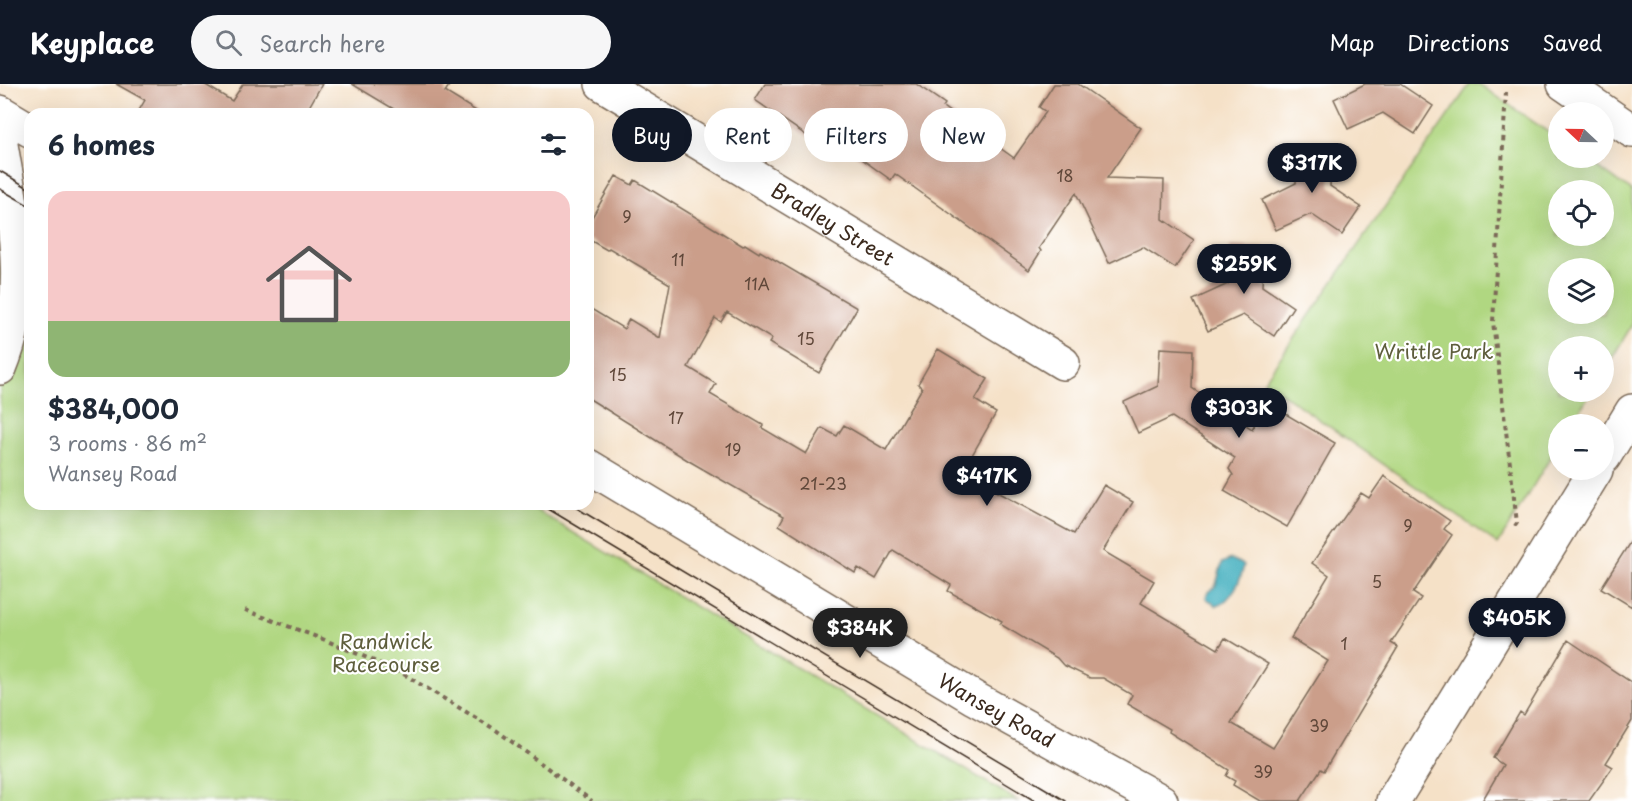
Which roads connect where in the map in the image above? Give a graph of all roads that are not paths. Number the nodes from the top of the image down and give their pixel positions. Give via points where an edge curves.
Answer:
1 (602, 84) edge
2 (1564, 84) edge
3 (0, 112) edge
4 (24, 126) edge
5 (1632, 131) edge
6 (0, 139) edge
7 (1063, 363) dead end
8 (0, 368) edge
9 (1632, 411) edge
10 (1614, 441) edge
11 (594, 470) edge
12 (1590, 480) edge
13 (1161, 801) edge
14 (1394, 801) edge

1 - 7 street, Bradley Street
2 - 5 street
3 - 4 street
6 - 8 street via 14,217 19,285 15,318
9 - 10 street
11 - 13 street, Wansey Road via 974,698
12 - 14 street

